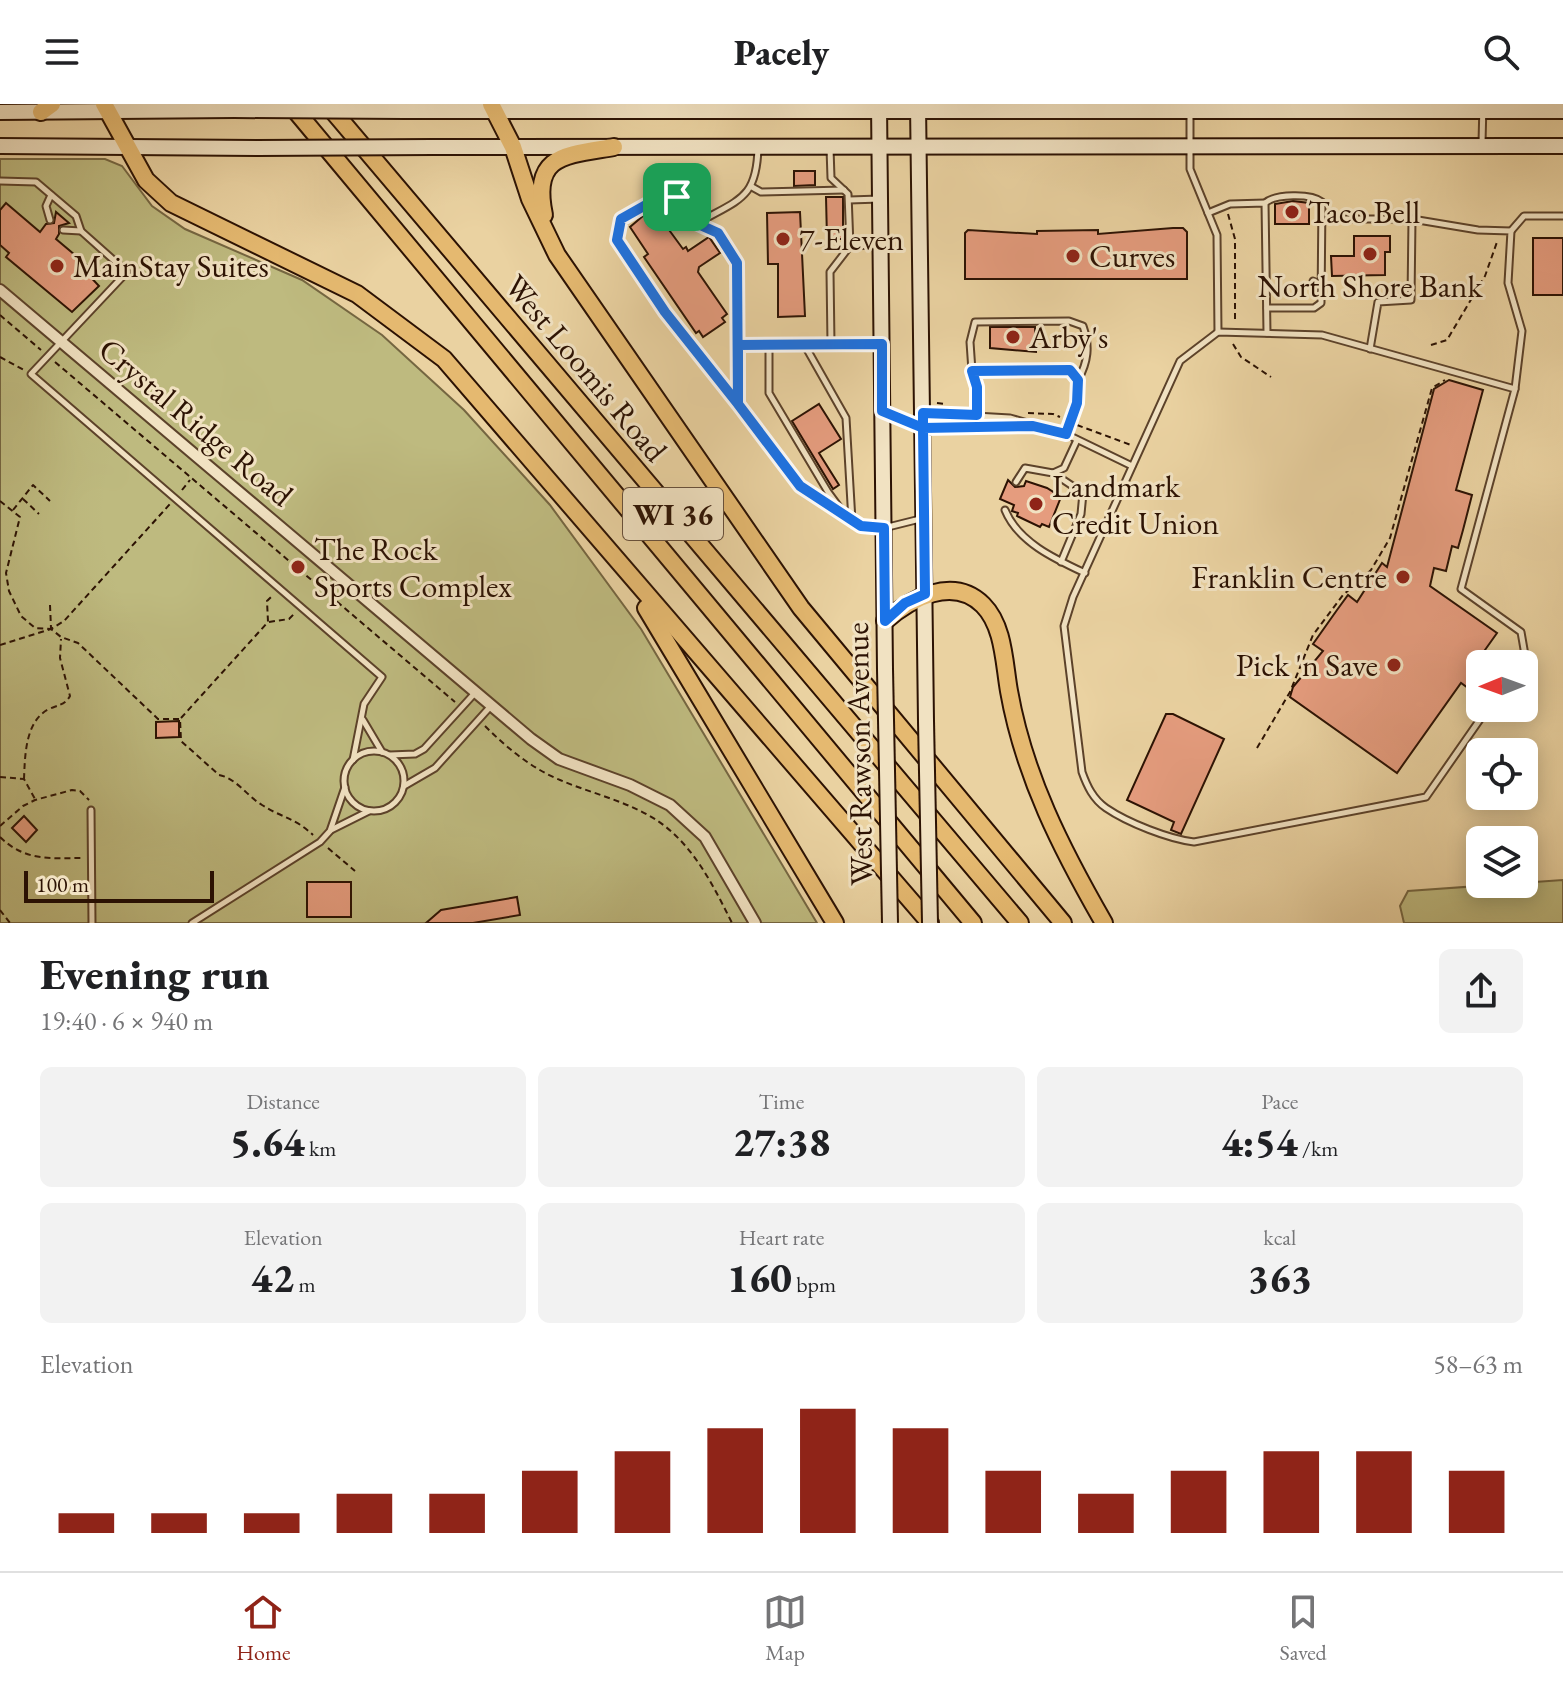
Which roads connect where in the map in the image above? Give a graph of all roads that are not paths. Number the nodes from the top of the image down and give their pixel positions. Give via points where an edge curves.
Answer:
1 (290, 104) edge
2 (327, 104) edge
3 (1483, 107) edge
4 (46, 108) edge
5 (106, 108) edge
6 (494, 108) edge
7 (765, 108) edge
8 (879, 108) edge
9 (918, 108) edge
10 (1190, 111) junction
11 (1563, 111) edge
12 (0, 112) edge
13 (0, 146) edge
14 (127, 146) junction
15 (830, 146) junction
16 (879, 146) junction
17 (1563, 146) edge
18 (513, 147) junction
19 (614, 147) junction
20 (758, 147) junction
21 (920, 147) junction
22 (1190, 147) junction
23 (1481, 147) junction
24 (0, 181) edge
25 (752, 187) junction
26 (844, 190) junction
27 (51, 195) junction
28 (880, 199) junction
29 (849, 200) junction
30 (1265, 203) junction
31 (1208, 213) junction
32 (1563, 216) edge
33 (1344, 219) dead end
34 (1412, 219) junction
35 (50, 220) dead end
36 (698, 224) junction
37 (63, 230) dead end
38 (81, 231) junction
39 (1511, 231) junction
40 (880, 245) junction
41 (850, 246) junction
42 (557, 255) junction
43 (1313, 281) dead end
44 (1322, 285) junction
45 (0, 290) edge
46 (1267, 308) junction
47 (1218, 332) junction
48 (1267, 333) junction
49 (60, 340) junction
50 (804, 344) junction
51 (831, 344) junction
52 (882, 344) junction
53 (738, 345) junction
54 (769, 345) junction
55 (1370, 349) junction
56 (972, 371) junction
57 (1078, 380) junction
58 (1515, 389) junction
59 (738, 404) junction
60 (882, 411) junction
61 (977, 415) junction
62 (923, 421) junction
63 (1033, 426) junction
64 (1066, 434) junction
65 (1077, 440) junction
66 (1132, 466) junction
67 (1053, 473) junction
68 (1016, 482) dead end
69 (1005, 510) dead end
70 (924, 517) junction
71 (850, 520) junction
72 (884, 528) junction
73 (1061, 562) junction
74 (622, 569) junction
75 (1085, 573) junction
76 (925, 594) junction
77 (885, 621) junction
78 (1524, 650) edge
79 (475, 693) junction
80 (491, 706) junction
81 (362, 719) junction
82 (1478, 722) edge
83 (382, 752) junction
84 (389, 755) junction
85 (353, 760) junction
86 (345, 787) junction
87 (404, 787) junction
88 (91, 810) road end
89 (370, 811) junction
90 (330, 831) junction
91 (207, 914) junction
92 (92, 923) edge
93 (192, 923) edge
94 (207, 923) edge
95 (755, 923) edge
96 (835, 923) edge
97 (890, 923) edge
98 (930, 923) edge
99 (973, 923) edge
100 (1020, 923) edge
101 (1063, 923) edge
102 (1104, 923) edge

1 - 99 main road, West Loomis Road / WI 36
2 - 100 main road, West Loomis Road / WI 36
3 - 10 main road
3 - 11 main road
3 - 23 lane
4 - 5 main road
4 - 12 main road
5 - 6 main road, bridge
5 - 14 main road
6 - 7 main road
6 - 18 main road
7 - 8 main road
8 - 9 main road
8 - 16 main road, West Rawson Avenue
9 - 10 main road
9 - 21 main road, West Rawson Avenue
10 - 22 lane
13 - 14 main road
14 - 18 main road, bridge
14 - 74 main road via 146,180 171,203 357,294 444,359
15 - 16 main road
15 - 20 main road
15 - 26 lane via 831,178
16 - 21 main road
16 - 28 main road, West Rawson Avenue
17 - 23 main road
18 - 19 main road
18 - 42 main road
19 - 20 main road
19 - 42 main road via 549,164 540,191
20 - 25 lane
21 - 22 main road
21 - 62 main road, West Rawson Avenue
22 - 23 main road
22 - 31 lane via 1190,169
24 - 27 lane via 36,182
25 - 26 lane via 761,192
25 - 36 lane
26 - 29 lane
27 - 35 lane via 46,206
27 - 38 lane via 76,216
28 - 29 lane
28 - 40 main road, West Rawson Avenue
29 - 41 lane
30 - 31 lane via 1230,204
30 - 44 lane via 1272,198 1314,197 1322,202
30 - 46 lane
31 - 47 lane via 1217,235
32 - 39 lane via 1524,216
33 - 34 lane
34 - 39 lane
34 - 55 lane via 1411,300 1378,302
36 - 53 lane via 718,233 737,263
36 - 59 lane via 677,197 667,193 621,219 617,240 665,312
37 - 38 lane
38 - 49 lane via 127,272
39 - 58 lane via 1508,283 1522,331
40 - 41 lane
40 - 52 main road, West Rawson Avenue
41 - 51 lane via 830,272
42 - 101 main road via 801,608
43 - 44 lane
44 - 46 lane via 1318,306
45 - 49 street, Crystal Ridge Road
46 - 48 lane
47 - 48 lane
47 - 66 lane via 1180,361
48 - 55 lane via 1322,335
49 - 79 street, Crystal Ridge Road
49 - 81 lane via 31,374 382,677 368,695
50 - 51 lane
50 - 54 lane
50 - 71 lane via 846,418
51 - 52 lane
52 - 60 main road, West Rawson Avenue
53 - 54 lane
53 - 59 lane
54 - 71 lane via 769,393
55 - 58 lane
56 - 57 lane via 1070,370
56 - 57 lane via 975,322 1069,321 1083,326 1086,337 1087,364
56 - 61 lane
57 - 64 lane via 1077,403
58 - 78 lane via 1461,589 1521,632
59 - 71 lane via 800,486
60 - 62 lane
60 - 72 main road, West Rawson Avenue
61 - 62 lane
61 - 63 lane
62 - 63 lane
62 - 70 main road, West Rawson Avenue
63 - 64 lane
64 - 65 lane
65 - 66 lane
65 - 67 lane via 1064,468
66 - 75 lane
67 - 68 lane via 1025,468
67 - 73 lane via 1083,493 1081,514
69 - 73 lane via 1011,526
70 - 72 lane
70 - 76 main road, West Rawson Avenue
71 - 72 lane
72 - 77 main road, West Rawson Avenue
73 - 75 lane
74 - 96 main road
74 - 98 main road
75 - 82 lane via 1064,626 1082,772 1089,791 1106,808 1174,840 1194,842 1426,797
76 - 77 main road
76 - 98 main road, West Rawson Avenue, bridge
76 - 102 main road via 971,597 993,617 1012,707 1044,809
77 - 97 main road, West Rawson Avenue, bridge
79 - 80 street, Crystal Ridge Road
79 - 84 lane via 424,749
80 - 87 lane via 435,768
80 - 95 street, Crystal Ridge Road via 559,759 670,805 705,837
81 - 83 lane
81 - 85 lane
83 - 84 lane
83 - 85 lane
84 - 87 lane via 401,769
85 - 86 lane
86 - 89 lane via 354,803
86 - 90 lane
87 - 89 lane via 388,808
88 - 92 lane
89 - 90 lane
90 - 91 lane via 308,852
91 - 93 lane
91 - 94 lane

